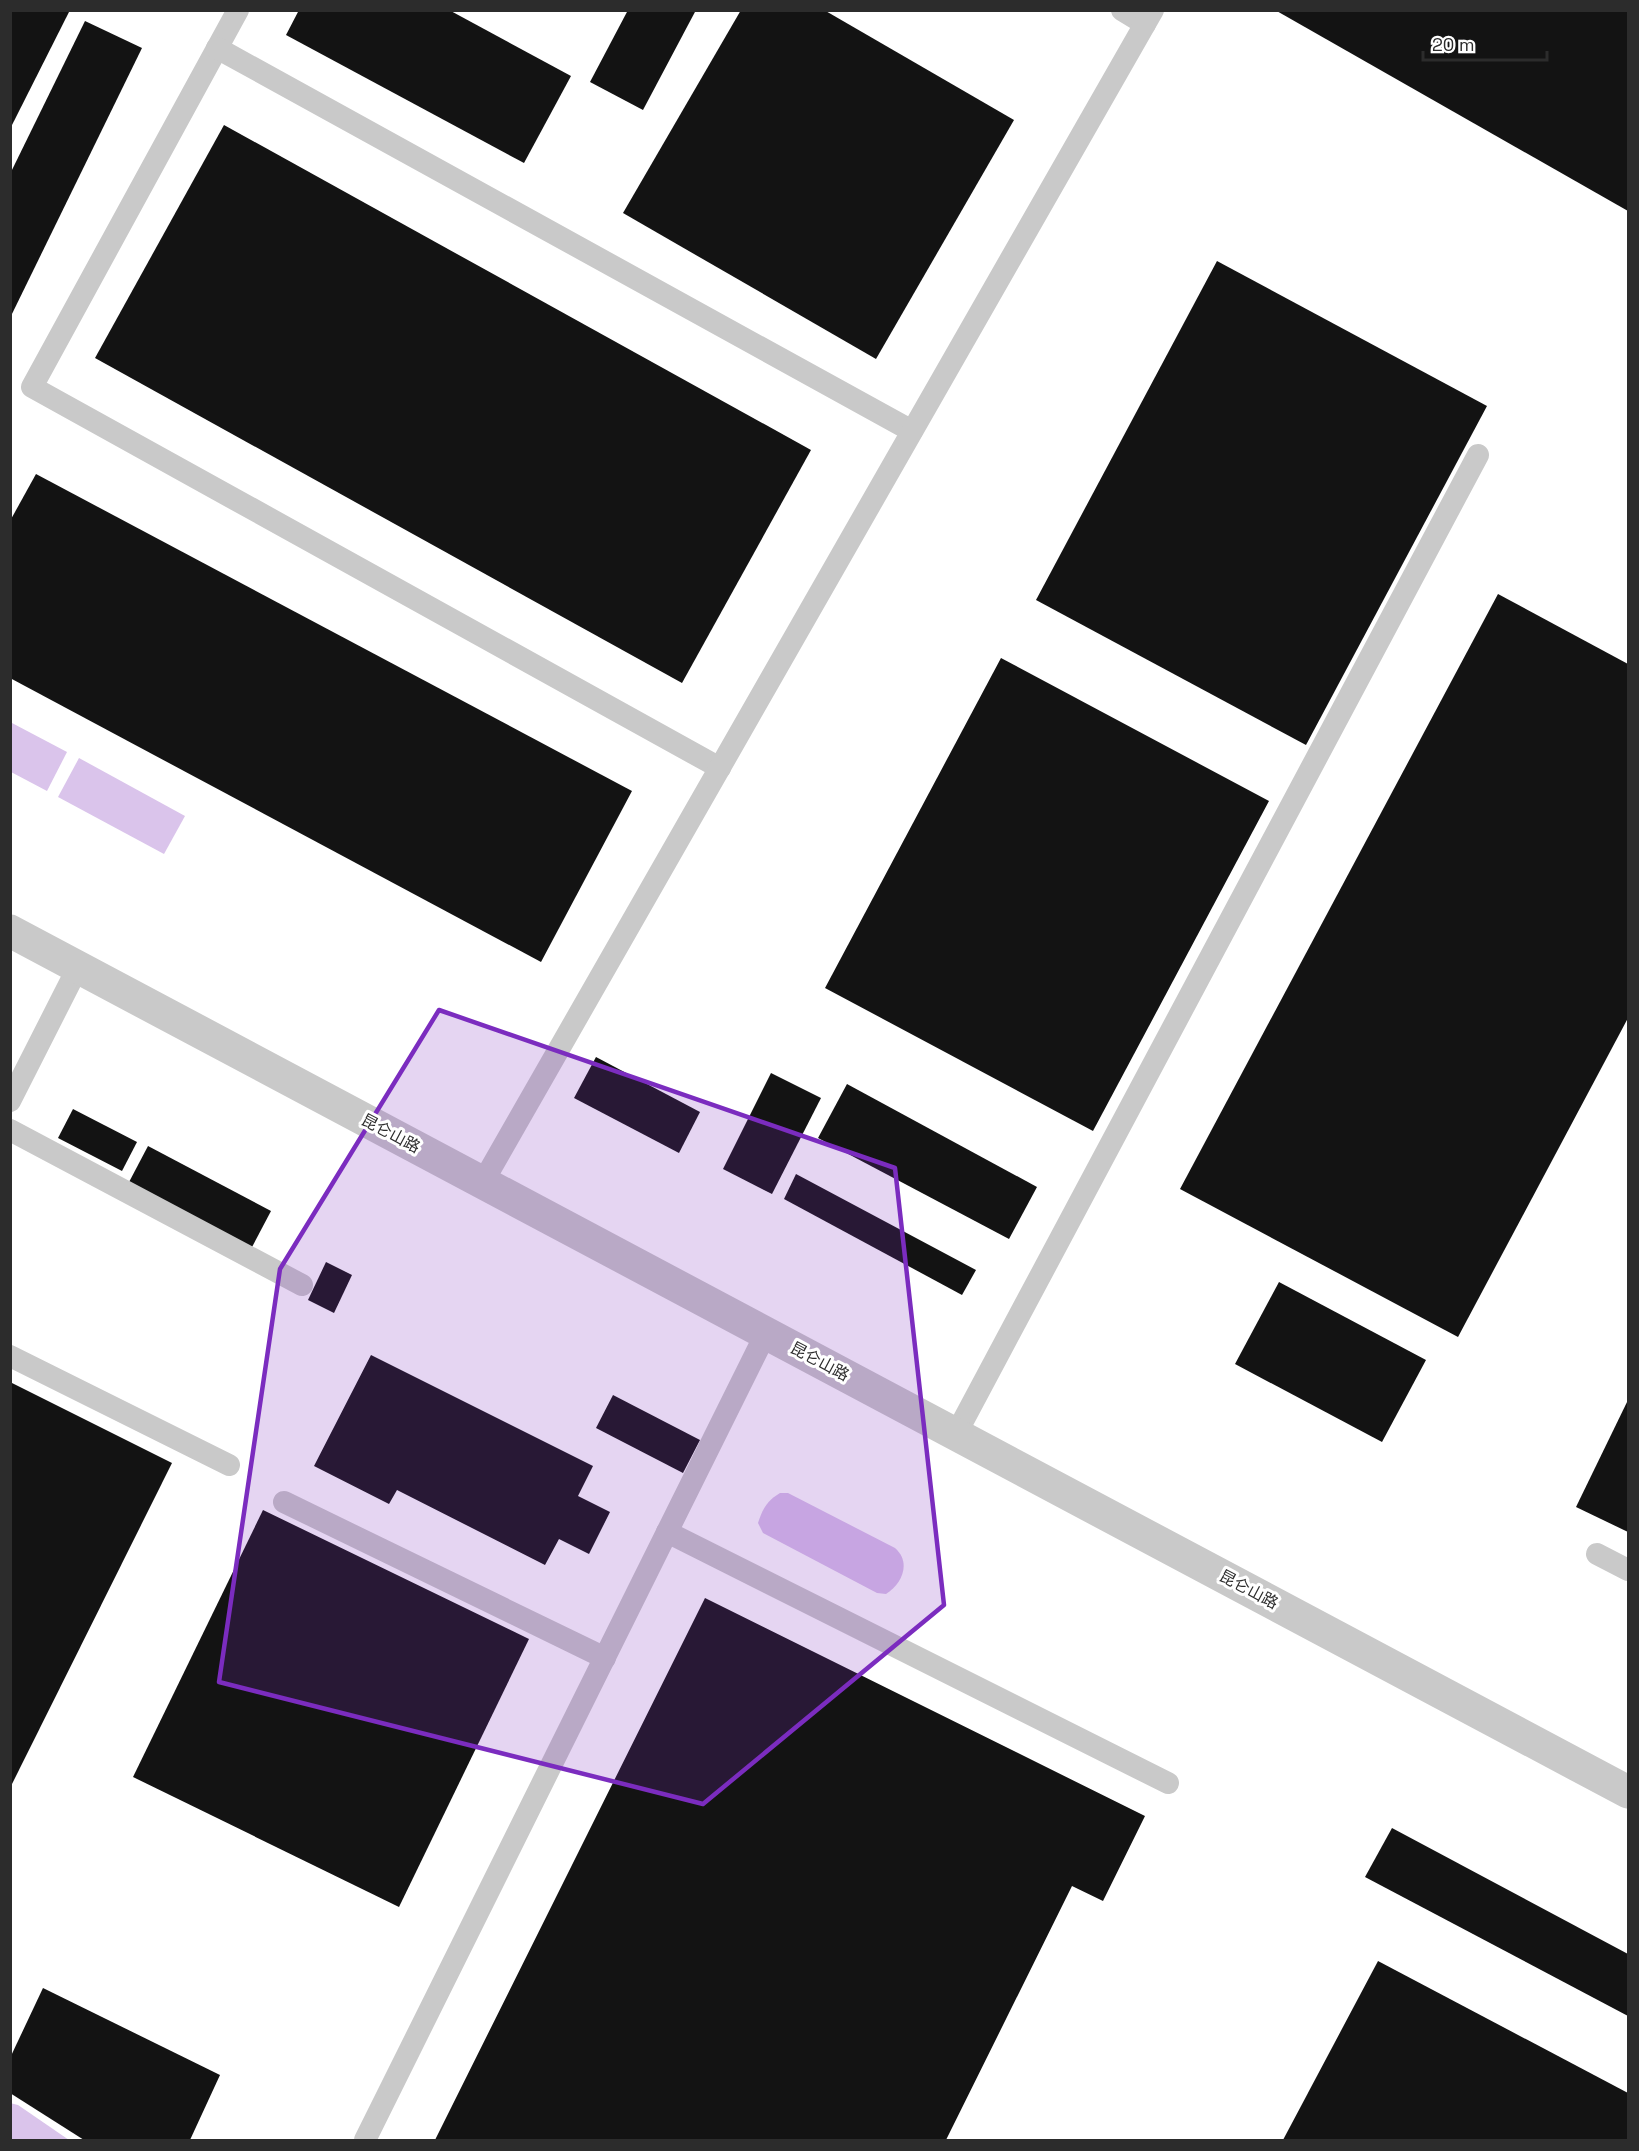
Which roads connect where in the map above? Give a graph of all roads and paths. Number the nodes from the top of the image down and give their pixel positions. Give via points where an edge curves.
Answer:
1 (238, 10) edge
2 (1122, 10) edge
3 (1149, 17) edge
4 (217, 48) junction
5 (912, 431) junction
6 (1478, 456) dead end
7 (720, 768) junction
8 (10, 931) edge
9 (78, 967) junction
10 (10, 1101) edge
11 (10, 1130) edge
12 (483, 1182) junction
13 (302, 1285) dead end
14 (766, 1332) junction
15 (10, 1356) edge
16 (956, 1434) junction
17 (229, 1464) dead end
18 (284, 1502) dead end
19 (667, 1532) junction
20 (1597, 1554) dead end
21 (1629, 1570) edge
22 (605, 1658) junction
23 (1168, 1783) dead end
24 (1629, 1792) edge
25 (365, 2140) edge

1 - 4 lane
2 - 3 lane
3 - 5 lane
4 - 5 lane
4 - 7 lane via 32,387
5 - 7 lane
6 - 16 lane
7 - 12 lane
8 - 9 street, 昆仑山路
9 - 10 lane
9 - 12 street, 昆仑山路
11 - 13 lane
12 - 14 street, 昆仑山路
14 - 16 street, 昆仑山路
14 - 19 lane
15 - 17 lane
16 - 24 street, 昆仑山路
18 - 22 lane
19 - 22 lane
19 - 23 lane
20 - 21 lane
22 - 25 lane

